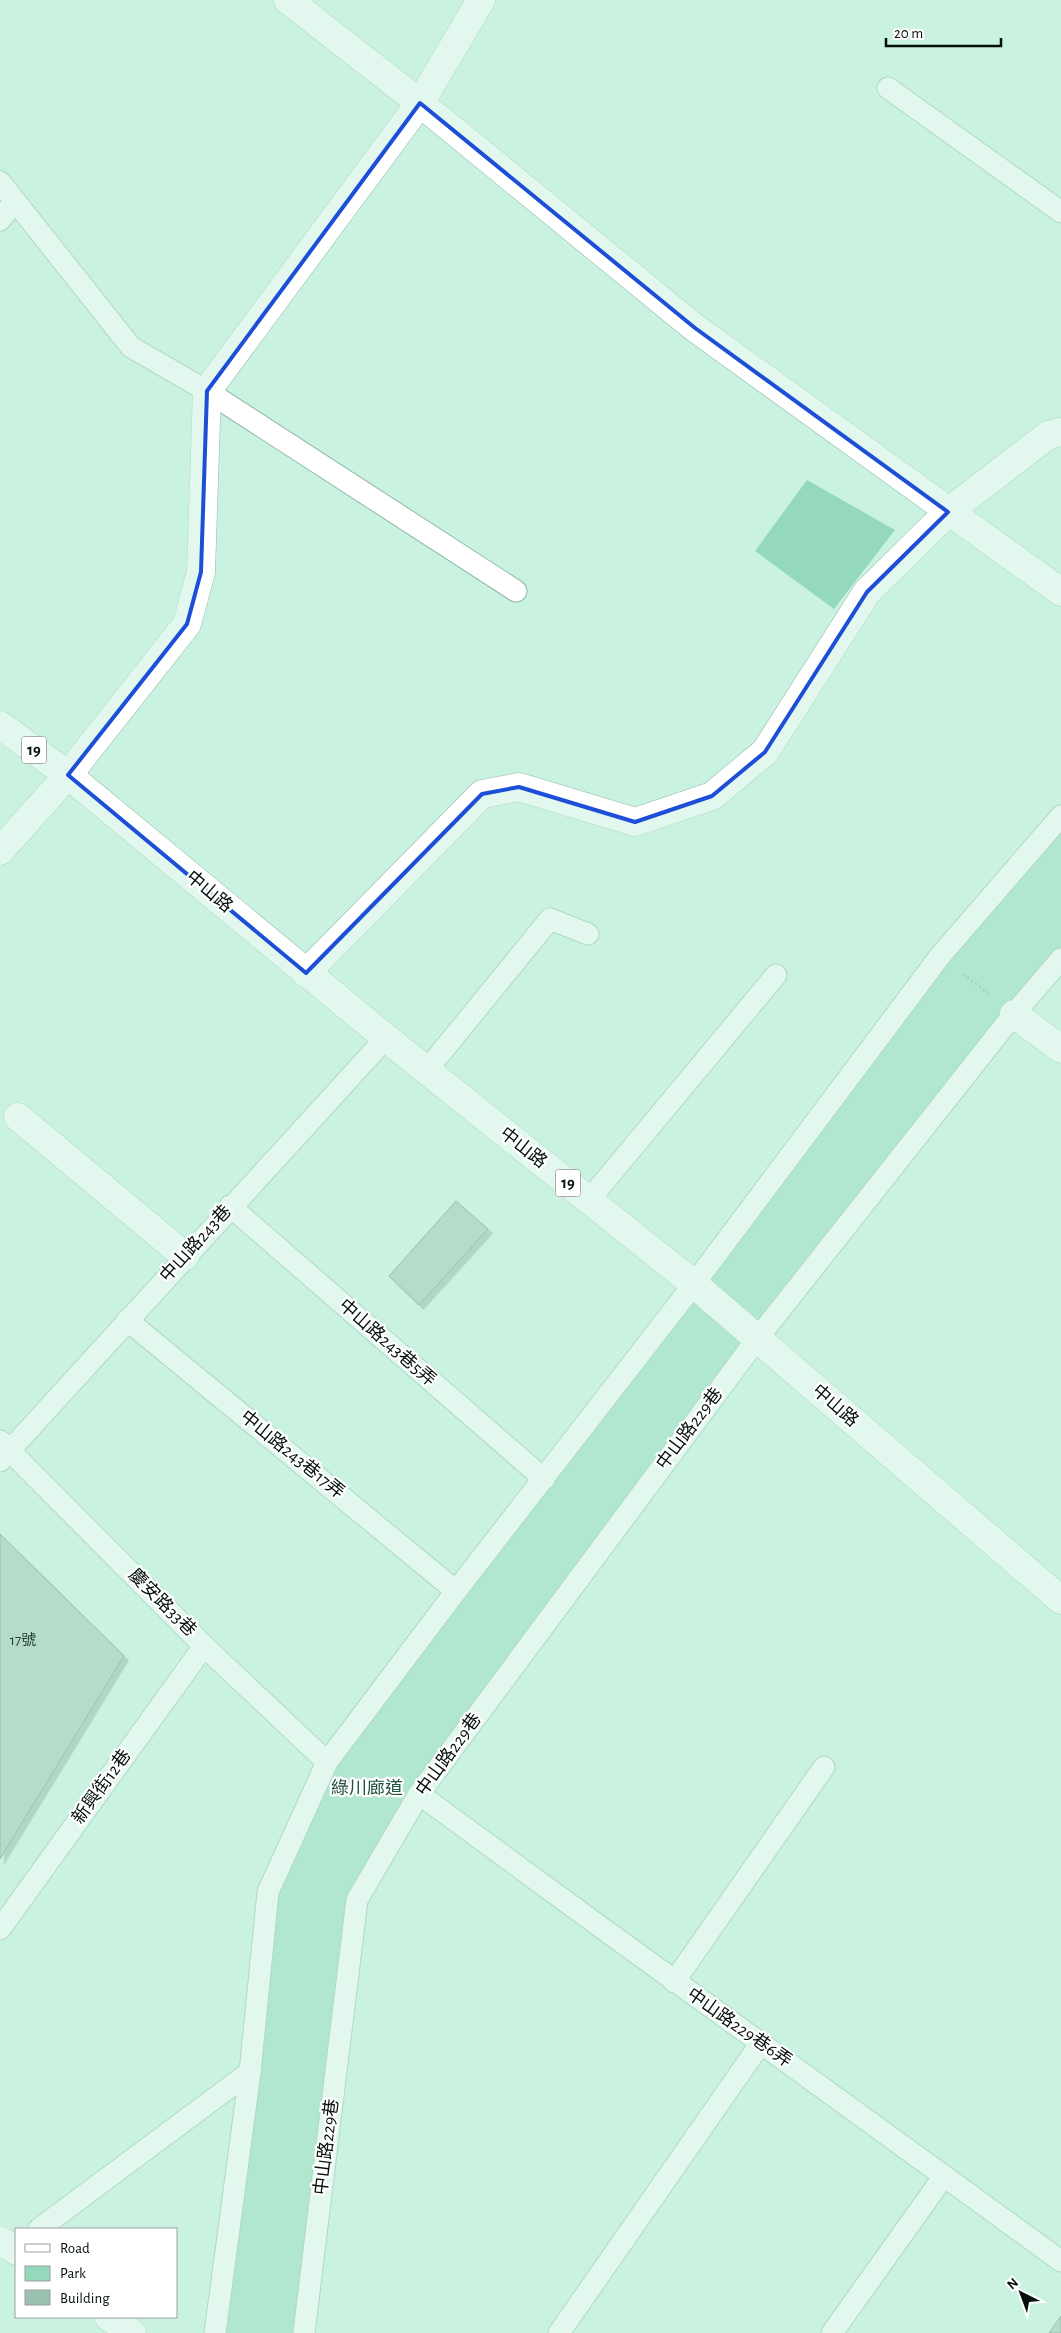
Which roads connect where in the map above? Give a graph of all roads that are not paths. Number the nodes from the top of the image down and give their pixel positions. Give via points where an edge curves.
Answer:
1 (288, 0) edge
2 (481, 0) edge
3 (888, 88) dead end
4 (420, 103) junction
5 (0, 182) edge
6 (15, 201) junction
7 (1061, 212) edge
8 (0, 220) edge
9 (207, 392) junction
10 (1061, 432) edge
11 (948, 512) junction
12 (516, 591) dead end
13 (1061, 592) edge
14 (0, 725) edge
15 (68, 775) junction
16 (1061, 816) edge
17 (0, 851) edge
18 (588, 934) dead end
19 (1061, 959) edge
20 (306, 973) junction
21 (776, 975) dead end
22 (1014, 1014) junction
23 (386, 1038) junction
24 (1061, 1049) edge
25 (426, 1071) junction
26 (18, 1117) dead end
27 (589, 1200) junction
28 (230, 1206) junction
29 (185, 1256) junction
30 (694, 1284) junction
31 (127, 1320) junction
32 (757, 1339) junction
33 (3, 1451) edge
34 (544, 1480) junction
35 (456, 1591) junction
36 (1061, 1600) edge
37 (204, 1646) junction
38 (327, 1762) junction
39 (824, 1767) dead end
40 (419, 1794) junction
41 (0, 1928) edge
42 (674, 1982) junction
43 (761, 2042) junction
44 (250, 2072) junction
45 (944, 2176) junction
46 (41, 2228) edge
47 (1061, 2261) edge
48 (110, 2318) edge
49 (132, 2333) edge
50 (215, 2333) edge
51 (304, 2333) edge
52 (559, 2333) edge
53 (832, 2333) edge

1 - 4 street
2 - 4 street
3 - 7 lane
4 - 9 street
4 - 11 street via 695,328
5 - 6 lane
6 - 8 lane
6 - 9 lane via 131,347
9 - 12 lane
9 - 15 street via 201,572 187,624
10 - 11 street via 1048,436
11 - 13 street
11 - 20 street via 867,592 765,752 712,796 635,822 519,787 482,794
14 - 15 street, 中山路 / 19
15 - 17 street
15 - 20 street, 中山路 / 19
16 - 30 lane via 940,956
18 - 25 lane via 550,919
19 - 22 lane, 中山路229巷
20 - 23 street, 中山路 / 19
21 - 27 lane
22 - 24 street
22 - 32 lane, 中山路229巷
23 - 25 street, 中山路 / 19
23 - 28 lane, 中山路243巷
25 - 27 street, 中山路 / 19
26 - 29 street
27 - 30 street, 中山路 / 19
28 - 29 lane, 中山路243巷
28 - 34 lane, 中山路243巷5弄
29 - 31 lane, 中山路243巷
30 - 32 street, 中山路 / 19
30 - 34 lane
31 - 33 lane, 中山路243巷
31 - 35 lane, 中山路243巷17弄
32 - 36 street, 中山路 / 19
32 - 40 lane, 中山路229巷
33 - 37 lane, 慶安路33巷
34 - 35 lane
35 - 38 lane
37 - 38 lane, 慶安路33巷
37 - 41 lane, 新興街12巷
38 - 44 lane via 268,1892
39 - 42 lane
40 - 42 lane, 中山路229巷6弄
40 - 51 lane, 中山路229巷 via 357,1900
42 - 43 lane, 中山路229巷6弄
43 - 45 lane, 中山路229巷6弄
43 - 52 lane
44 - 46 lane
44 - 50 lane
45 - 47 lane, 中山路229巷6弄
45 - 53 lane
48 - 49 street

